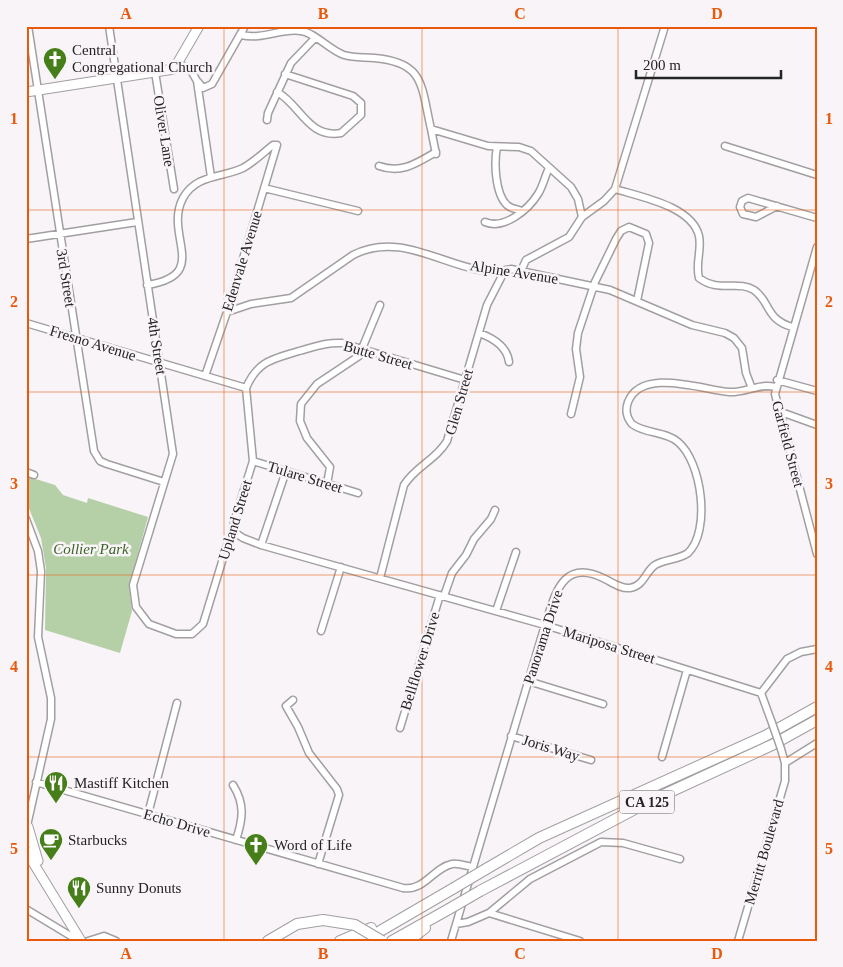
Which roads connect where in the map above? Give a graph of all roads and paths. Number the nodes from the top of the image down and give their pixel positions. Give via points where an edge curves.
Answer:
1 (28, 26) edge
2 (109, 26) edge
3 (200, 26) edge
4 (245, 26) edge
5 (665, 26) edge
6 (241, 35) junction
7 (315, 38) junction
8 (177, 63) junction
9 (155, 72) junction
10 (285, 74) junction
11 (115, 78) junction
12 (197, 81) junction
13 (37, 90) junction
14 (26, 92) edge
15 (277, 92) junction
16 (266, 120) dead end
17 (431, 129) junction
18 (725, 146) dead end
19 (497, 147) junction
20 (379, 166) dead end
21 (549, 168) junction
22 (817, 175) edge
23 (211, 177) junction
24 (264, 188) junction
25 (174, 189) dead end
26 (615, 189) junction
27 (777, 206) junction
28 (358, 211) dead end
29 (522, 211) junction
30 (582, 217) junction
31 (817, 218) edge
32 (137, 222) junction
33 (485, 222) dead end
34 (60, 234) junction
35 (26, 239) edge
36 (817, 247) edge
37 (505, 270) junction
38 (521, 271) junction
39 (147, 285) junction
40 (593, 286) junction
41 (636, 301) junction
42 (380, 305) dead end
43 (227, 312) junction
44 (26, 323) edge
45 (792, 326) junction
46 (479, 332) junction
47 (76, 338) junction
48 (362, 350) junction
49 (509, 362) dead end
50 (160, 363) junction
51 (205, 376) junction
52 (465, 380) junction
53 (776, 383) junction
54 (752, 386) junction
55 (246, 388) junction
56 (817, 392) edge
57 (780, 412) junction
58 (570, 414) dead end
59 (817, 425) edge
60 (253, 461) junction
61 (286, 471) junction
62 (26, 472) edge
63 (34, 475) dead end
64 (164, 482) junction
65 (327, 484) junction
66 (358, 493) dead end
67 (494, 510) dead end
68 (26, 519) edge
69 (234, 532) junction
70 (262, 545) junction
71 (516, 552) dead end
72 (817, 554) edge
73 (341, 567) junction
74 (380, 578) junction
75 (442, 596) junction
76 (496, 611) junction
77 (545, 625) junction
78 (322, 632) dead end
79 (180, 635) joint
80 (817, 649) edge
81 (687, 670) junction
82 (528, 681) junction
83 (762, 693) junction
84 (292, 700) dead end
85 (178, 704) dead end
86 (603, 704) dead end
87 (817, 706) edge
88 (817, 720) edge
89 (400, 728) dead end
90 (511, 736) junction
91 (817, 743) edge
92 (662, 757) dead end
93 (591, 760) dead end
94 (785, 763) junction
95 (36, 782) junction
96 (233, 785) dead end
97 (28, 810) edge
98 (148, 814) junction
99 (27, 829) edge
100 (236, 840) junction
101 (26, 851) edge
102 (680, 859) dead end
103 (318, 864) junction
104 (472, 867) junction
105 (38, 868) junction
106 (420, 908) junction
107 (26, 909) edge
108 (449, 909) junction
109 (489, 913) junction
110 (456, 924) junction
111 (80, 941) edge
112 (88, 941) edge
113 (116, 941) edge
114 (268, 941) edge
115 (340, 941) edge
116 (363, 941) edge
117 (382, 941) edge
118 (392, 941) edge
119 (402, 941) edge
120 (408, 941) edge
121 (451, 941) edge
122 (580, 941) edge
123 (738, 941) edge

1 - 13 street, 3rd Street
2 - 11 street, 4th Street
3 - 8 main road
4 - 6 street
5 - 26 street
6 - 7 street via 254,38 298,31
6 - 12 street via 212,84 203,88
7 - 10 street
7 - 17 street via 346,56 388,60 408,66 415,72 422,90
8 - 9 main road via 174,69
8 - 12 street via 194,72
9 - 11 main road
9 - 25 street, Oliver Lane
10 - 15 street
10 - 15 street via 356,97 362,106 361,115 341,133 325,133 302,118 289,98
11 - 13 main road
11 - 32 street, 4th Street
12 - 23 street
13 - 14 main road
13 - 34 street, 3rd Street
15 - 16 street
17 - 19 street
17 - 20 street via 436,154 405,168
18 - 22 street
19 - 21 street via 525,148 534,152
19 - 29 street via 495,171 504,200 508,206
21 - 29 street via 538,195
21 - 30 street via 574,190
23 - 24 street, Edenvale Avenue via 242,168 273,144 277,145
23 - 39 street via 196,184 180,205 177,218 183,258 180,269 167,281
24 - 28 street
24 - 43 street, Edenvale Avenue
26 - 30 street
26 - 45 street via 684,213 699,236 696,268 699,278 714,286 754,290 774,318
27 - 27 street via 748,198 742,201 740,208 743,214 756,217
27 - 31 street
29 - 33 street via 505,223
30 - 38 street via 570,237 526,260
32 - 34 street
32 - 39 street, 4th Street
34 - 35 street
34 - 47 street, 3rd Street
36 - 45 street, Garfield Street
37 - 38 street, Alpine Avenue
37 - 43 street, Alpine Avenue via 486,271 406,248 364,251 353,255 291,298 251,304
37 - 46 street, Glen Street via 489,300
38 - 40 street, Alpine Avenue
39 - 50 street, 4th Street
40 - 41 street, Alpine Avenue
40 - 41 street via 619,233 626,228 635,228 646,234 649,243
40 - 58 street via 577,338 580,376
41 - 54 street, Alpine Avenue via 692,325 734,338 742,348
42 - 48 street
43 - 51 street, Edenvale Avenue
44 - 47 street, Fresno Avenue
45 - 53 street, Garfield Street
46 - 49 street via 498,342
46 - 52 street, Glen Street
47 - 50 street, Fresno Avenue
47 - 64 street, 3rd Street via 94,451 100,461
48 - 52 street, Butte Street
48 - 55 street, Butte Street via 332,342 278,356 259,368
48 - 65 street via 359,356 316,384 301,404 300,421 307,438 330,467
50 - 51 street, Fresno Avenue
50 - 64 street, 4th Street via 173,454
51 - 55 street, Fresno Avenue
52 - 74 street, Glen Street via 448,441 434,458 412,472 404,485
53 - 54 street
53 - 56 street
53 - 57 street, Garfield Street
54 - 77 street, Panorama Drive via 730,392 661,382 638,390 631,397 626,412 632,424 673,439 683,448 692,464 701,501 695,540 688,553 656,565 634,587 622,587 591,574 568,577 558,588
55 - 60 street, Upland Street
57 - 59 street
57 - 72 street, Garfield Street
60 - 61 street, Tulare Street
60 - 69 street, Upland Street via 234,522
61 - 65 street, Tulare Street
61 - 70 street
62 - 63 street
64 - 79 street, 4th Street via 133,584 133,597 136,607 149,624
65 - 66 street, Tulare Street
67 - 75 street, Bellflower Drive via 452,573
68 - 95 street via 38,551 41,571 39,638 51,698 51,719
69 - 70 street, Mariposa Street
69 - 79 street, Upland Street via 203,624 192,634
70 - 73 street, Mariposa Street
71 - 76 street
73 - 74 street, Mariposa Street
73 - 78 street
74 - 75 street, Mariposa Street
75 - 76 street, Mariposa Street
75 - 89 street, Bellflower Drive
76 - 77 street, Mariposa Street
77 - 81 street, Mariposa Street
77 - 82 street, Panorama Drive
80 - 83 street via 793,655
81 - 83 street, Mariposa Street
81 - 92 street
82 - 86 street
82 - 90 street, Panorama Drive
83 - 94 street, bridge
84 - 103 street via 286,706 309,753 339,795
85 - 98 street
87 - 106 highway, CA 125, bridge via 765,736 539,838
88 - 108 highway, CA 125, bridge via 772,745 640,806
90 - 93 street, Joris Way
90 - 104 street, Panorama Drive
91 - 94 street
94 - 123 street, Merritt Boulevard via 785,781
95 - 97 street
95 - 98 street, Echo Drive
96 - 100 street via 242,808
97 - 99 street
98 - 100 street, Echo Drive
99 - 105 main road
100 - 103 street, Echo Drive
101 - 105 main road
102 - 109 street via 623,844 601,842 530,879
103 - 104 street, Echo Drive via 409,889 421,886 449,865
104 - 110 street, Panorama Drive
105 - 111 main road
106 - 115 highway
106 - 116 highway, CA 125
107 - 111 street
108 - 118 highway, CA 125
108 - 119 highway
108 - 120 highway
109 - 110 street
109 - 122 street
110 - 121 street, Panorama Drive
112 - 113 street via 104,936
114 - 117 highway, bridge via 297,924 323,920 355,925

